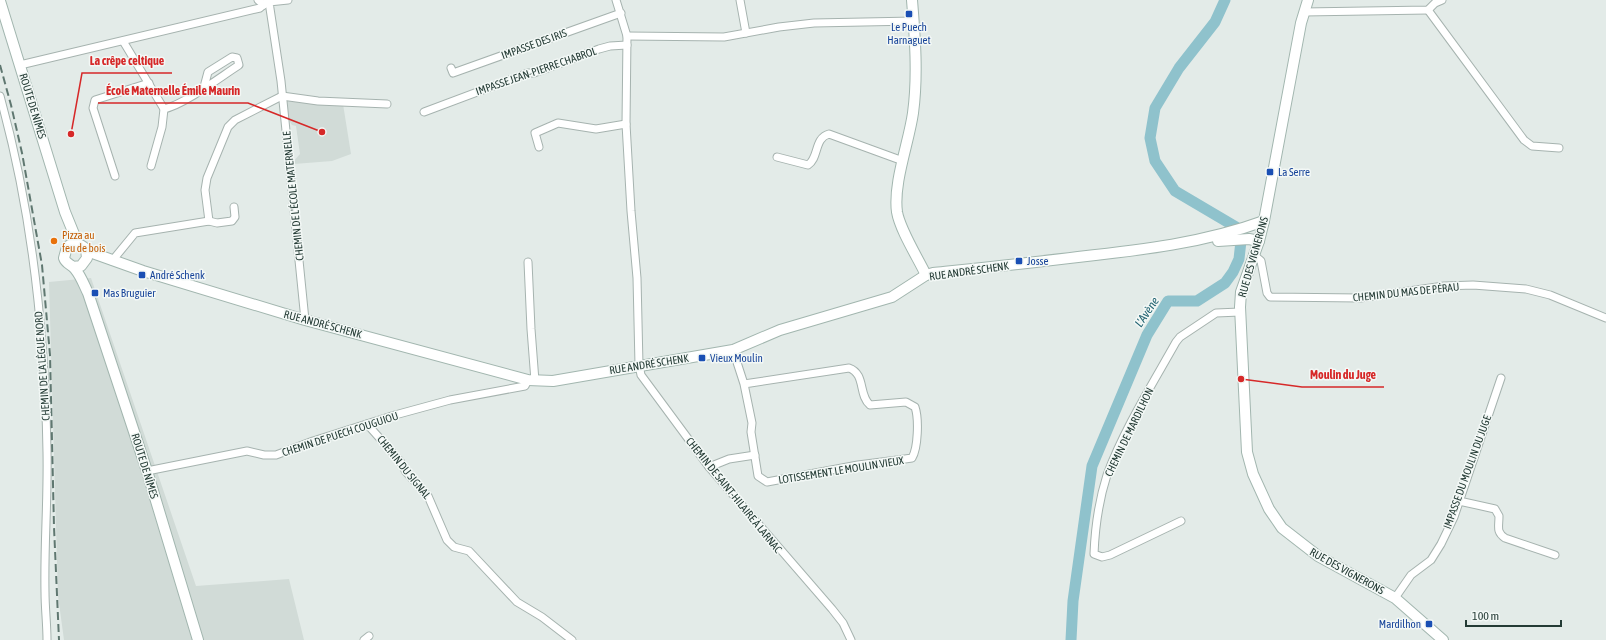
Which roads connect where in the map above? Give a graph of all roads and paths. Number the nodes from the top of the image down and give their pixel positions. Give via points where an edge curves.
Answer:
1 (258, 0) edge
2 (288, 0) edge
3 (616, 0) edge
4 (740, 0) edge
5 (912, 0) edge
6 (1308, 0) edge
7 (1442, 0) edge
8 (0, 1) edge
9 (268, 2) edge
10 (1428, 10) junction
11 (1304, 12) junction
12 (621, 13) junction
13 (914, 21) junction
14 (746, 33) junction
15 (627, 36) junction
16 (123, 41) junction
17 (627, 45) junction
18 (20, 65) junction
19 (451, 68) dead end
20 (149, 83) junction
21 (204, 87) junction
22 (0, 96) edge
23 (282, 96) junction
24 (387, 104) dead end
25 (164, 109) junction
26 (424, 112) dead end
27 (626, 124) junction
28 (539, 147) dead end
29 (1560, 148) dead end
30 (777, 157) dead end
31 (903, 162) junction
32 (151, 166) dead end
33 (115, 176) dead end
34 (234, 207) dead end
35 (210, 221) junction
36 (1264, 221) junction
37 (1228, 237) junction
38 (1259, 241) junction
39 (74, 244) junction
40 (1254, 255) junction
41 (86, 258) junction
42 (112, 261) junction
43 (528, 262) dead end
44 (73, 267) junction
45 (926, 275) junction
46 (88, 293) junction
47 (1240, 312) junction
48 (1606, 318) edge
49 (305, 320) junction
50 (733, 350) junction
51 (639, 365) junction
52 (1501, 378) dead end
53 (532, 381) junction
54 (744, 384) junction
55 (367, 424) junction
56 (754, 455) junction
57 (709, 467) junction
58 (147, 471) junction
59 (1459, 501) junction
60 (1181, 521) dead end
61 (1555, 554) dead end
62 (1395, 598) junction
63 (1440, 639) edge
64 (47, 640) edge
65 (198, 640) edge
66 (572, 640) edge
67 (851, 640) edge

1 - 9 street
2 - 9 street
3 - 12 street, CHEMIN DE SAINT-HILAIRE À LARNAC
4 - 14 street
5 - 13 street
6 - 11 street, RUE DES VIGNERONS
7 - 10 street
8 - 18 street, ROUTE DE NÎMES
9 - 16 street via 253,10
9 - 23 street, CHEMIN DE L'ÉCOLE MATERNELLE
10 - 11 street
10 - 29 street via 1524,140 1532,146
11 - 36 street, RUE DES VIGNERONS
12 - 15 street, CHEMIN DE SAINT-HILAIRE À LARNAC
12 - 19 street, IMPASSE DES IRIS via 453,73
13 - 14 street via 814,23
13 - 31 street via 916,82 913,113
14 - 15 street via 724,37
15 - 17 street, CHEMIN DE SAINT-HILAIRE À LARNAC
16 - 18 street
16 - 20 street
17 - 26 street, IMPASSE JEAN-PIERRE CHABROL via 600,49 528,73 448,107
17 - 27 street, CHEMIN DE SAINT-HILAIRE À LARNAC
18 - 39 street, ROUTE DE NÎMES
20 - 25 street
20 - 33 street via 95,100 93,103
21 - 21 street via 239,65 237,58 232,57 208,72
21 - 25 street via 172,107
22 - 64 street, CHEMIN DE LA LÈGUE NORD via 27,218 38,310 47,452
23 - 24 street via 318,101
23 - 35 street via 230,124 207,178 205,190
23 - 49 street, CHEMIN DE L'ÉCOLE MATERNELLE
25 - 32 street via 162,127
27 - 28 street via 596,129 558,123 535,133
27 - 51 street, CHEMIN DE SAINT-HILAIRE À LARNAC via 637,278
30 - 31 street via 808,165 812,162 820,140 829,134
31 - 45 street via 897,211
34 - 35 street via 234,221
35 - 42 street via 135,232
36 - 37 street, RUE ANDRÉ SCHENK
36 - 38 street, RUE DES VIGNERONS
37 - 38 street, RUE ANDRÉ SCHENK
37 - 45 street, RUE ANDRÉ SCHENK
38 - 40 street, RUE DES VIGNERONS
39 - 41 street
39 - 44 street, ROUTE DE NÎMES via 65,249 64,258 66,263
40 - 47 street, RUE DES VIGNERONS via 1241,292
40 - 48 street, CHEMIN DU MAS DE PÉRAU via 1261,261 1270,297 1360,298 1444,286 1503,287 1550,295
41 - 42 street, RUE ANDRÉ SCHENK
41 - 44 street via 77,267
41 - 46 street, ROUTE DE NÎMES
42 - 49 street, RUE ANDRÉ SCHENK
43 - 53 street
44 - 46 street, ROUTE DE NÎMES
45 - 50 street, RUE ANDRÉ SCHENK via 892,297 780,330
46 - 58 street, ROUTE DE NÎMES
47 - 60 street, CHEMIN DE MARDILHON via 1216,313 1176,342 1131,424 1107,475 1098,514 1094,554 1102,557 1110,555
47 - 62 street, RUE DES VIGNERONS via 1247,452 1253,474 1277,523 1308,550
49 - 53 street, RUE ANDRÉ SCHENK
50 - 51 street, RUE ANDRÉ SCHENK
50 - 54 street, LOTISSEMENT LE MOULIN VIEUX
51 - 53 street, RUE ANDRÉ SCHENK via 553,381
51 - 57 street, CHEMIN DE SAINT-HILAIRE À LARNAC via 642,375
52 - 59 street, IMPASSE DU MOULIN DU JUGE
53 - 55 street, CHEMIN DE PUECH COUGUIOU via 525,386 450,400
54 - 56 street, LOTISSEMENT LE MOULIN VIEUX via 752,423
54 - 56 street, LOTISSEMENT LE MOULIN VIEUX via 848,368 858,374 865,401 870,406 906,402 916,408 917,414 915,452 912,458 767,482 758,476
55 - 58 street, CHEMIN DE PUECH COUGUIOU via 276,455 247,451
55 - 66 street, CHEMIN DU SIGNAL via 428,496 447,540 454,548 469,551 517,602
56 - 57 street
57 - 67 street, CHEMIN DE SAINT-HILAIRE À LARNAC via 832,609 843,623
58 - 65 street, ROUTE DE NÎMES
59 - 61 street via 1495,509 1500,516 1499,534
59 - 62 street, IMPASSE DU MOULIN DU JUGE via 1441,544 1431,560 1412,575
62 - 63 street, RUE DES VIGNERONS

